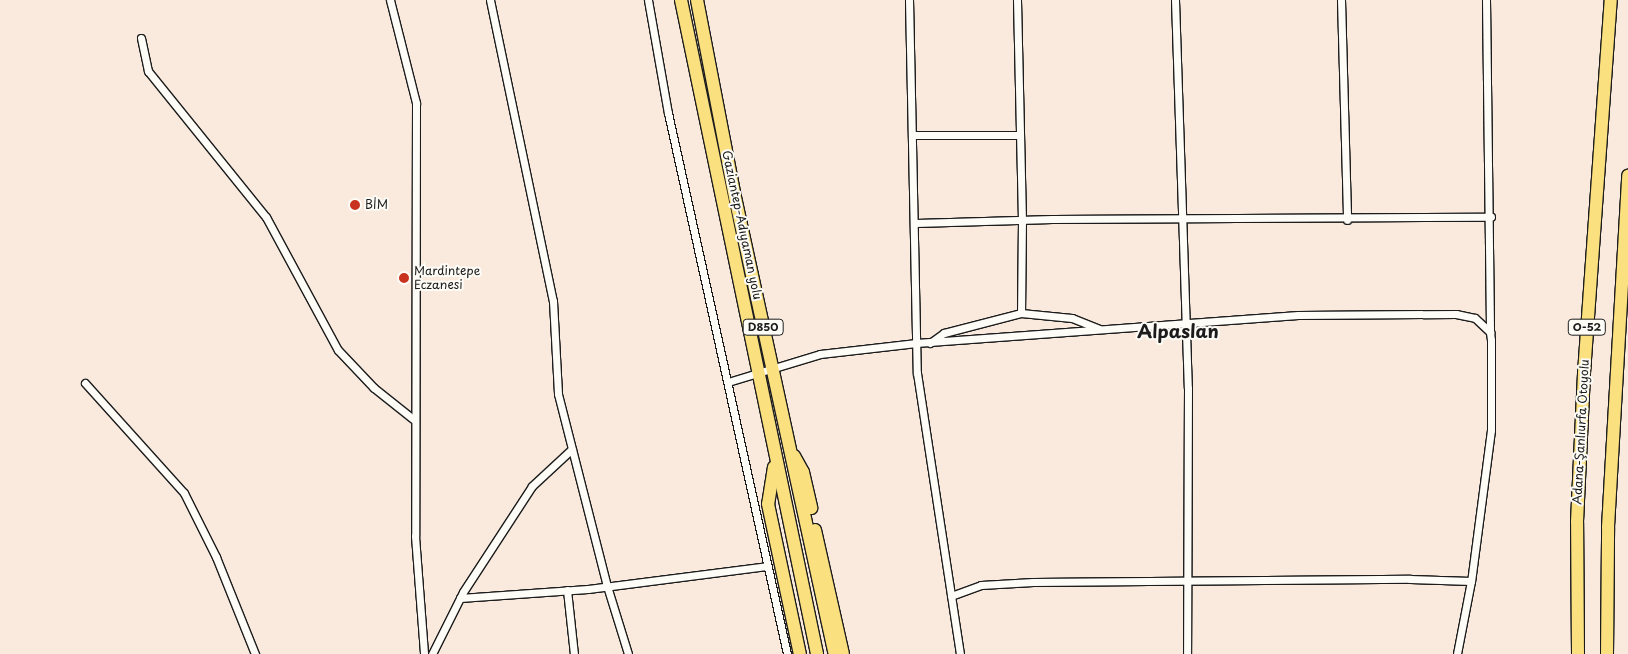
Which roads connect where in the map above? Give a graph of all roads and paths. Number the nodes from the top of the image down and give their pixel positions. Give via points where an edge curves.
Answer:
1 (390, 0) edge
2 (490, 0) edge
3 (648, 0) edge
4 (680, 0) edge
5 (697, 0) edge
6 (908, 0) edge
7 (1017, 0) edge
8 (1175, 0) edge
9 (1341, 0) edge
10 (1486, 0) edge
11 (1611, 0) edge
12 (140, 38) dead end
13 (914, 135) junction
14 (1020, 135) junction
15 (1628, 176) edge
16 (1491, 217) junction
17 (1022, 220) junction
18 (1347, 220) junction
19 (1183, 221) junction
20 (916, 224) junction
21 (1021, 313) junction
22 (1184, 323) junction
23 (1101, 330) junction
24 (1490, 332) junction
25 (916, 343) junction
26 (930, 343) junction
27 (772, 366) junction
28 (757, 372) junction
29 (728, 382) junction
30 (85, 383) dead end
31 (413, 419) junction
32 (789, 447) junction
33 (572, 449) junction
34 (775, 460) junction
35 (767, 566) junction
36 (1471, 581) junction
37 (1186, 583) junction
38 (607, 586) junction
39 (567, 590) junction
40 (951, 596) junction
41 (460, 598) junction
42 (255, 654) edge
43 (424, 654) edge
44 (432, 654) edge
45 (574, 654) edge
46 (628, 654) edge
47 (787, 654) edge
48 (800, 654) edge
49 (817, 654) edge
50 (834, 654) edge
51 (844, 654) edge
52 (960, 654) edge
53 (1187, 654) edge
54 (1457, 654) edge
55 (1578, 654) edge
56 (1607, 654) edge

1 - 31 street via 416,103
2 - 33 street via 553,301 558,394
3 - 29 street via 668,113
4 - 28 highway, Gaziantep-Adıyaman yolu / D850
5 - 27 highway, Gaziantep-Adıyaman yolu / D850
6 - 13 street
7 - 14 street
8 - 19 street
9 - 18 street
10 - 16 street
11 - 55 highway, Adana-Şanlıurfa Otoyolu / O-52 via 1584,373 1577,522
12 - 31 street via 148,70 266,217 338,350 374,388
13 - 14 street
13 - 20 street
14 - 17 street
15 - 56 highway, O-52 via 1608,527
16 - 18 street
16 - 24 street
17 - 19 street
17 - 20 street
17 - 21 street
18 - 19 street
19 - 22 street
20 - 25 street
21 - 23 street via 1072,318
21 - 26 street via 944,333
22 - 23 street
22 - 24 street via 1298,316 1456,314 1474,318
22 - 37 street via 1188,388
23 - 26 street
24 - 36 street via 1491,430
25 - 26 street
25 - 27 street via 820,354
25 - 40 street via 917,373
27 - 28 street
27 - 32 highway, Gaziantep-Adıyaman yolu / D850
28 - 29 street
28 - 34 highway, Gaziantep-Adıyaman yolu / D850
29 - 35 street
30 - 42 street via 184,493 216,557
31 - 43 street via 415,536
32 - 50 highway, Gaziantep-Adıyaman yolu / D850
32 - 51 highway via 804,472
33 - 38 street
33 - 41 street via 532,486
34 - 48 highway via 768,504
34 - 49 highway, Gaziantep-Adıyaman yolu / D850
35 - 38 street
35 - 47 street
36 - 37 street via 1410,578
36 - 54 street
37 - 40 street via 1023,583 981,586
37 - 53 street
38 - 39 street
38 - 46 street
39 - 41 street
39 - 45 street
40 - 52 street
41 - 44 street

